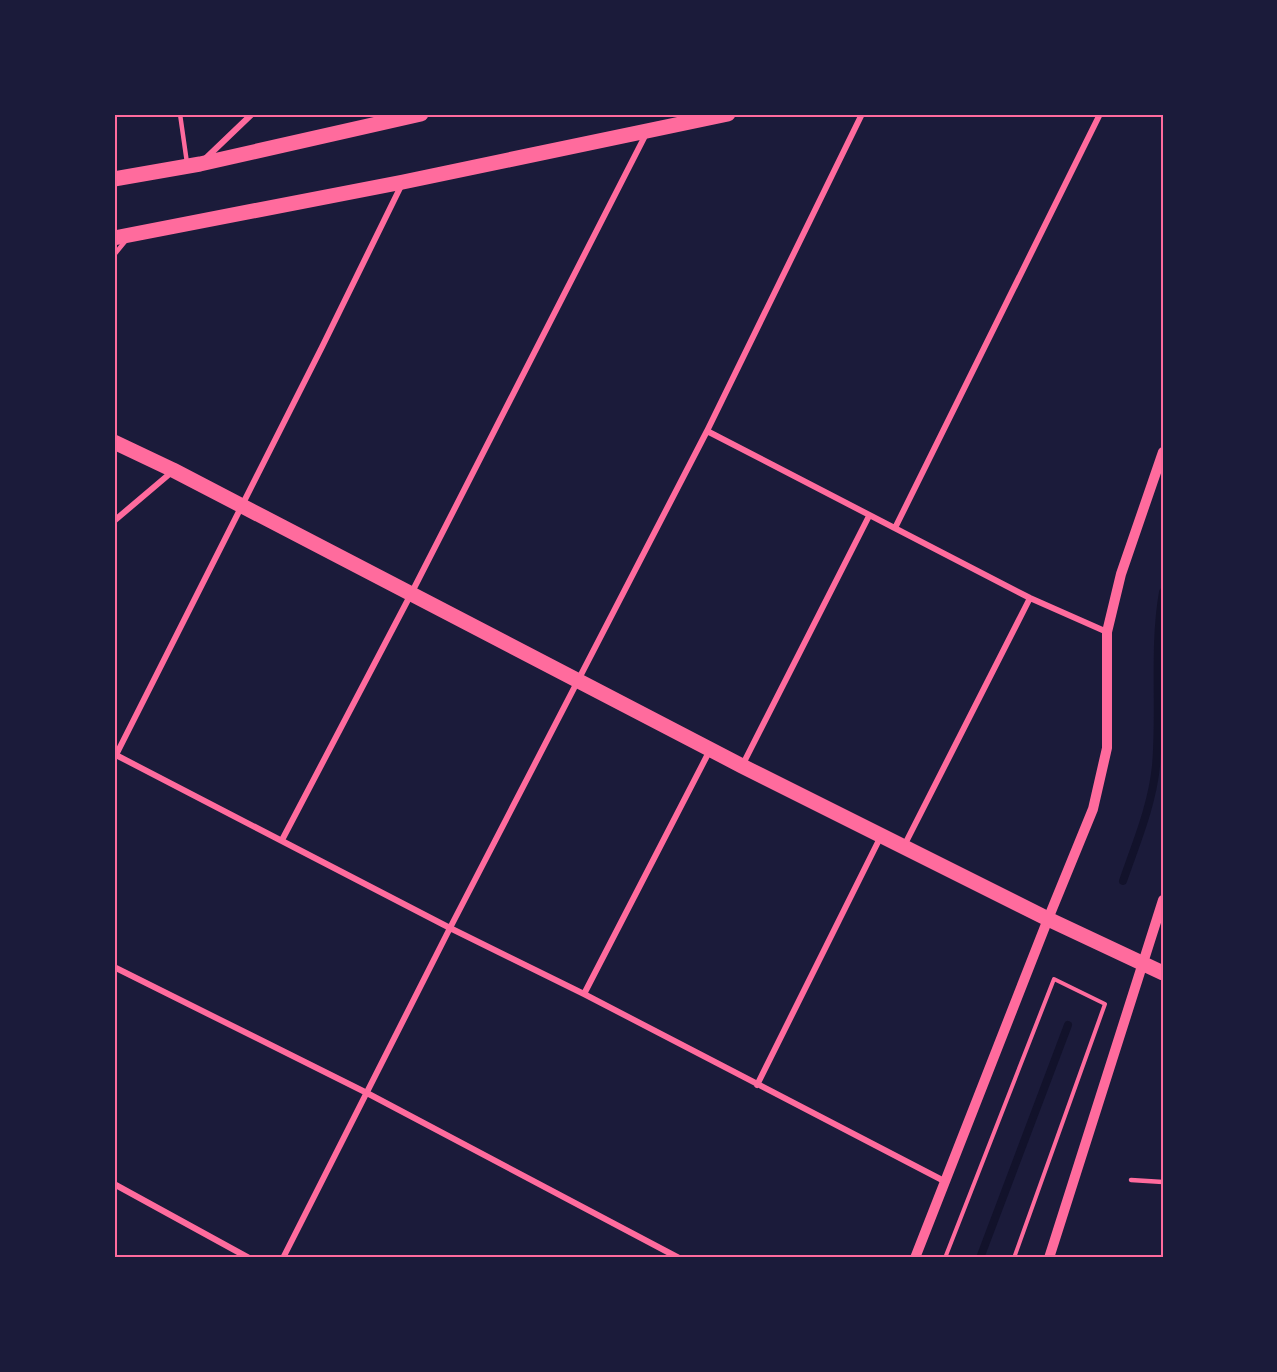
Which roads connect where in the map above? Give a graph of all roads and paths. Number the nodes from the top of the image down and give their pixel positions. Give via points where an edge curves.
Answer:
1 (180, 114) edge
2 (252, 114) edge
3 (421, 114) edge
4 (728, 114) edge
5 (862, 114) edge
6 (1100, 114) edge
7 (649, 129) junction
8 (194, 165) junction
9 (114, 179) edge
10 (403, 182) junction
11 (130, 235) junction
12 (114, 238) edge
13 (114, 255) edge
14 (707, 432) junction
15 (114, 442) edge
16 (1163, 452) edge
17 (173, 470) junction
18 (241, 506) junction
19 (869, 516) junction
20 (114, 521) edge
21 (896, 528) junction
22 (411, 594) junction
23 (1030, 598) junction
24 (1107, 632) junction
25 (580, 681) junction
26 (710, 750) junction
27 (115, 754) edge
28 (742, 766) junction
29 (882, 835) junction
30 (282, 840) junction
31 (904, 846) junction
32 (1163, 900) edge
33 (1047, 919) junction
34 (450, 928) junction
35 (1142, 962) junction
36 (114, 967) edge
37 (1163, 973) edge
38 (584, 994) junction
39 (757, 1085) junction
40 (367, 1093) junction
41 (1131, 1180) dead end
42 (946, 1182) junction
43 (1163, 1182) edge
44 (114, 1184) edge
45 (249, 1258) edge
46 (283, 1258) edge
47 (679, 1258) edge
48 (915, 1258) edge
49 (945, 1258) edge
50 (1014, 1258) edge
51 (1049, 1258) edge

1 - 8 lane
2 - 8 street
3 - 8 main road
4 - 7 main road
5 - 14 street
6 - 21 street
7 - 10 main road
7 - 22 street
8 - 9 main road
10 - 11 main road
10 - 18 street
11 - 12 main road
11 - 13 lane
14 - 19 street
14 - 25 street
15 - 17 main road
16 - 24 street via 1121,574
17 - 18 main road
17 - 20 street
18 - 22 main road
18 - 27 street
19 - 21 street
19 - 28 street
21 - 23 street
22 - 25 main road
22 - 30 street
23 - 24 street
23 - 31 street
24 - 33 street via 1107,748 1093,809
25 - 26 main road
25 - 34 street
26 - 28 main road
26 - 38 street
27 - 30 street
28 - 29 main road
29 - 31 main road
29 - 39 street
30 - 34 street
31 - 33 main road
32 - 35 street
33 - 35 main road
33 - 42 street
34 - 38 street
34 - 40 street
35 - 37 main road
35 - 51 street
36 - 40 street
38 - 39 street
39 - 42 street
40 - 46 street
40 - 47 street
41 - 43 lane
42 - 48 street
44 - 45 street
49 - 50 path via 1054,979 1105,1004

